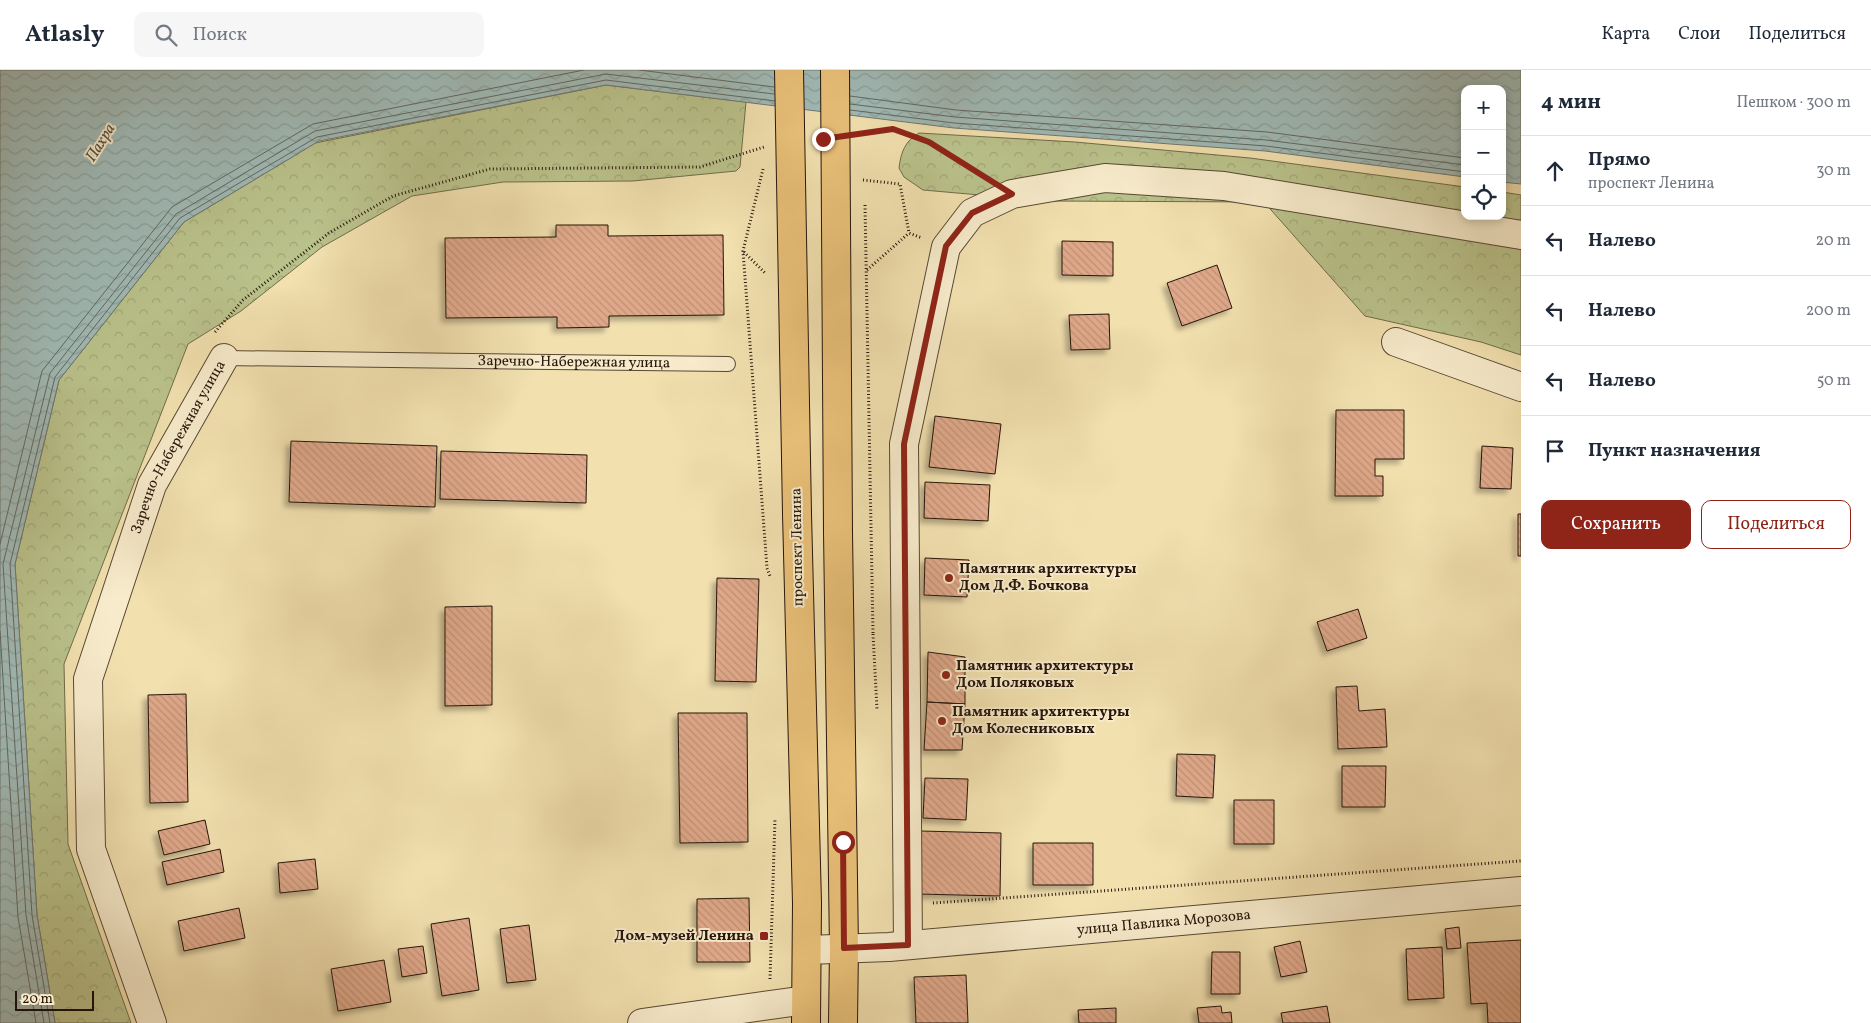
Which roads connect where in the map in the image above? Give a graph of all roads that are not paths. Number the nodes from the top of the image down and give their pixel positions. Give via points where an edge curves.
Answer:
1 (789, 70) edge
2 (835, 70) edge
3 (1521, 235) edge
4 (1396, 342) dead end
5 (218, 347) joint
6 (728, 364) dead end
7 (1521, 387) edge
8 (1521, 891) edge
9 (908, 945) junction
10 (844, 948) junction
11 (807, 950) junction
12 (806, 1011) edge
13 (152, 1023) edge
14 (642, 1023) edge
15 (843, 1023) edge

1 - 11 main road, проспект Ленина, bridge
2 - 10 main road, bridge
3 - 9 street via 1224,186 1105,178 1012,194 972,213 946,246 904,444
4 - 7 street
5 - 6 lane, Заречно-Набережная улица
5 - 13 street, Заречно-Набережная улица via 152,485 88,679 91,849
8 - 9 street, улица Павлика Морозова
9 - 10 street, улица Павлика Морозова
10 - 11 street, улица Павлика Морозова
10 - 15 main road
11 - 12 main road, проспект Ленина
12 - 14 street

